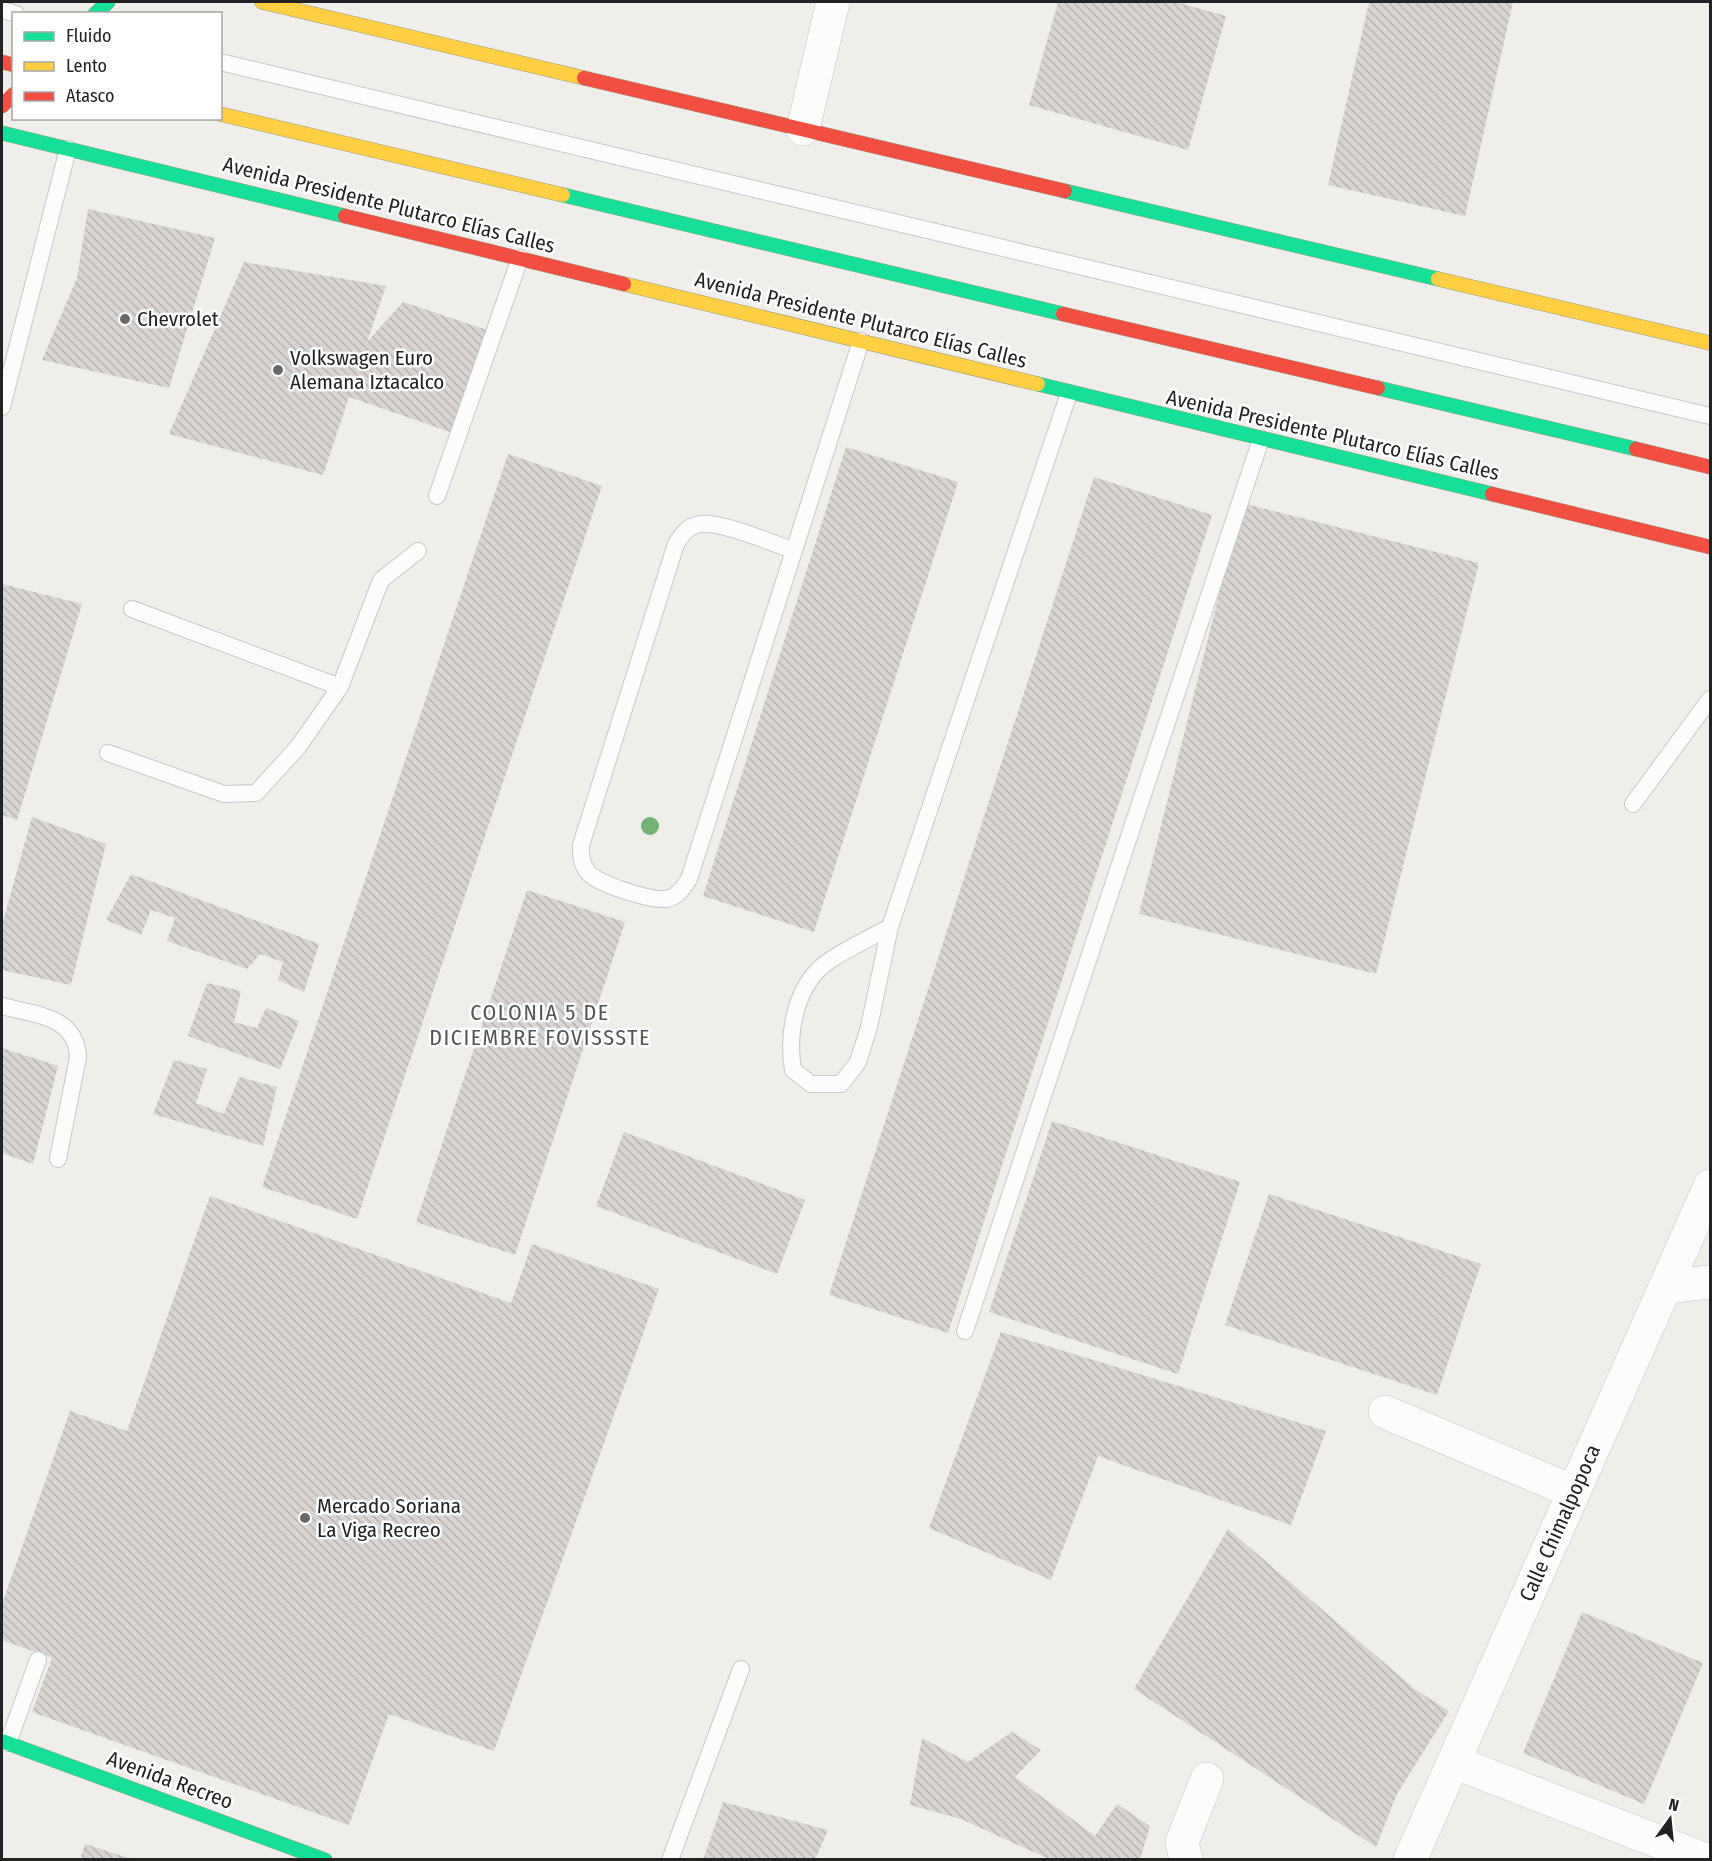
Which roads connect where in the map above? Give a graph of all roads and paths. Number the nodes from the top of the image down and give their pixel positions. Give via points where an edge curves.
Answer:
1 (262, 2) edge
2 (833, 2) edge
3 (222, 62) edge
4 (222, 114) edge
5 (803, 129) junction
6 (2, 134) edge
7 (68, 149) junction
8 (520, 258) junction
9 (861, 341) junction
10 (1710, 343) edge
11 (1069, 393) junction
12 (2, 407) edge
13 (1710, 416) edge
14 (1261, 439) junction
15 (1710, 466) edge
16 (437, 496) dead end
17 (1710, 547) edge
18 (418, 550) dead end
19 (792, 550) junction
20 (132, 609) dead end
21 (340, 687) junction
22 (1710, 699) edge
23 (108, 753) dead end
24 (1633, 804) dead end
25 (890, 927) junction
26 (2, 1006) edge
27 (58, 1159) dead end
28 (1710, 1186) edge
29 (1710, 1282) edge
30 (1666, 1287) junction
31 (965, 1331) dead end
32 (1385, 1412) dead end
33 (1574, 1492) junction
34 (38, 1660) dead end
35 (741, 1669) dead end
36 (5, 1742) edge
37 (1454, 1762) junction
38 (1207, 1779) dead end
39 (325, 1860) edge
40 (670, 1860) edge
41 (1186, 1860) edge
42 (1410, 1860) edge
43 (1706, 1860) edge

1 - 5 main road
2 - 5 street
3 - 13 lane
4 - 15 main road
5 - 10 main road
6 - 7 main road, Avenida Presidente Plutarco Elías Calles
7 - 8 main road, Avenida Presidente Plutarco Elías Calles
7 - 12 lane
8 - 9 main road, Avenida Presidente Plutarco Elías Calles
8 - 16 lane
9 - 11 main road, Avenida Presidente Plutarco Elías Calles
9 - 19 lane
11 - 14 main road, Avenida Presidente Plutarco Elías Calles
11 - 25 lane
14 - 17 main road, Avenida Presidente Plutarco Elías Calles
14 - 31 lane
18 - 21 lane via 381,580
19 - 19 lane via 689,879 681,892 667,899 601,882 588,873 581,860 581,844 676,544 684,531 698,524 713,525
20 - 21 lane
21 - 23 lane via 298,747 256,793 224,794
22 - 24 lane
25 - 25 lane via 858,1062 841,1084 811,1084 793,1070 789,1045 807,982 827,962
26 - 27 lane via 58,1022 70,1029 78,1042
28 - 30 street, Calle Chimalpopoca
29 - 30 street
30 - 33 street, Calle Chimalpopoca
32 - 33 street
33 - 37 street, Calle Chimalpopoca
34 - 36 lane
35 - 40 lane
36 - 39 main road, Avenida Recreo
37 - 42 street, Calle Chimalpopoca
37 - 43 street
38 - 41 street via 1182,1842

